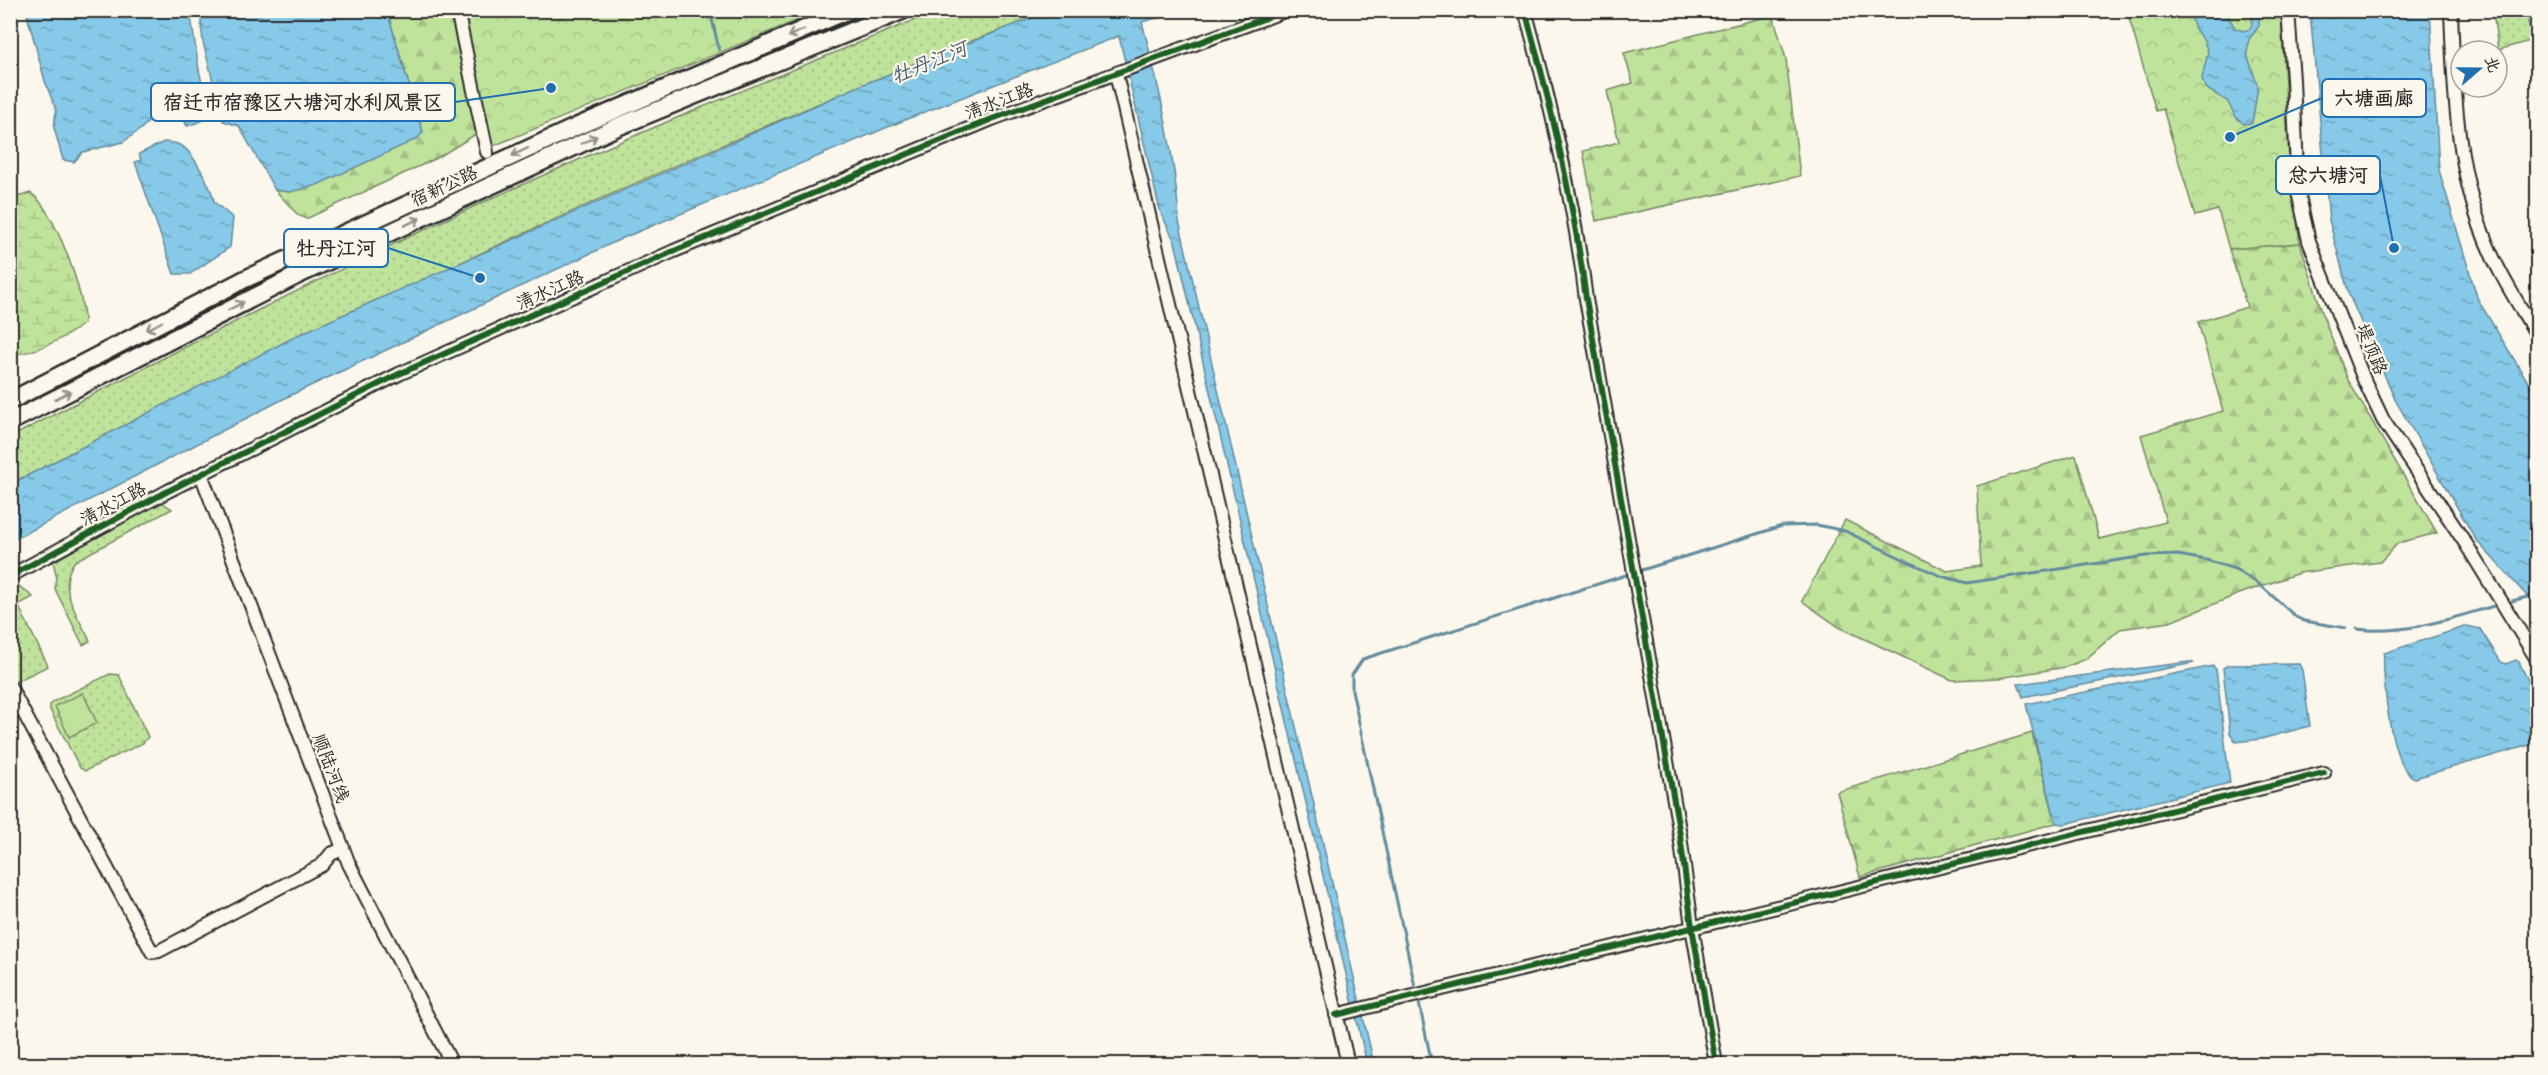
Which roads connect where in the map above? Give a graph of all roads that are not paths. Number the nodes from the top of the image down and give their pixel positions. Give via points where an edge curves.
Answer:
1 (457, 10) edge
2 (849, 10) edge
3 (904, 10) edge
4 (1287, 10) edge
5 (1525, 10) edge
6 (2288, 10) edge
7 (2451, 10) edge
8 (1118, 73) junction
9 (487, 152) dead end
10 (2538, 337) edge
11 (10, 401) edge
12 (10, 422) edge
13 (201, 474) junction
14 (10, 576) edge
15 (2538, 661) edge
16 (10, 687) edge
17 (2324, 773) dead end
18 (343, 849) junction
19 (1692, 927) junction
20 (1341, 1014) junction
21 (452, 1065) edge
22 (1348, 1065) edge
23 (1716, 1065) edge

1 - 9 street
2 -> 11 highway, 宿新公路 via 578,126 245,279
12 -> 3 highway, 宿新公路 via 296,276 617,128
4 - 8 street, 清水江路
5 - 19 street via 1574,210 1586,299 1680,835
6 - 15 street, 堤顶路 via 2298,192 2309,241 2383,420
7 - 10 street via 2457,128 2468,186 2490,252
8 - 13 street, 清水江路 via 992,119 674,251 399,374
8 - 20 street
13 - 14 street, 清水江路
13 - 18 street, 顺陆河线
16 - 18 street via 152,952 322,866 331,854
17 - 19 street
18 - 21 street, 顺陆河线
19 - 20 street
19 - 23 street
20 - 22 street

